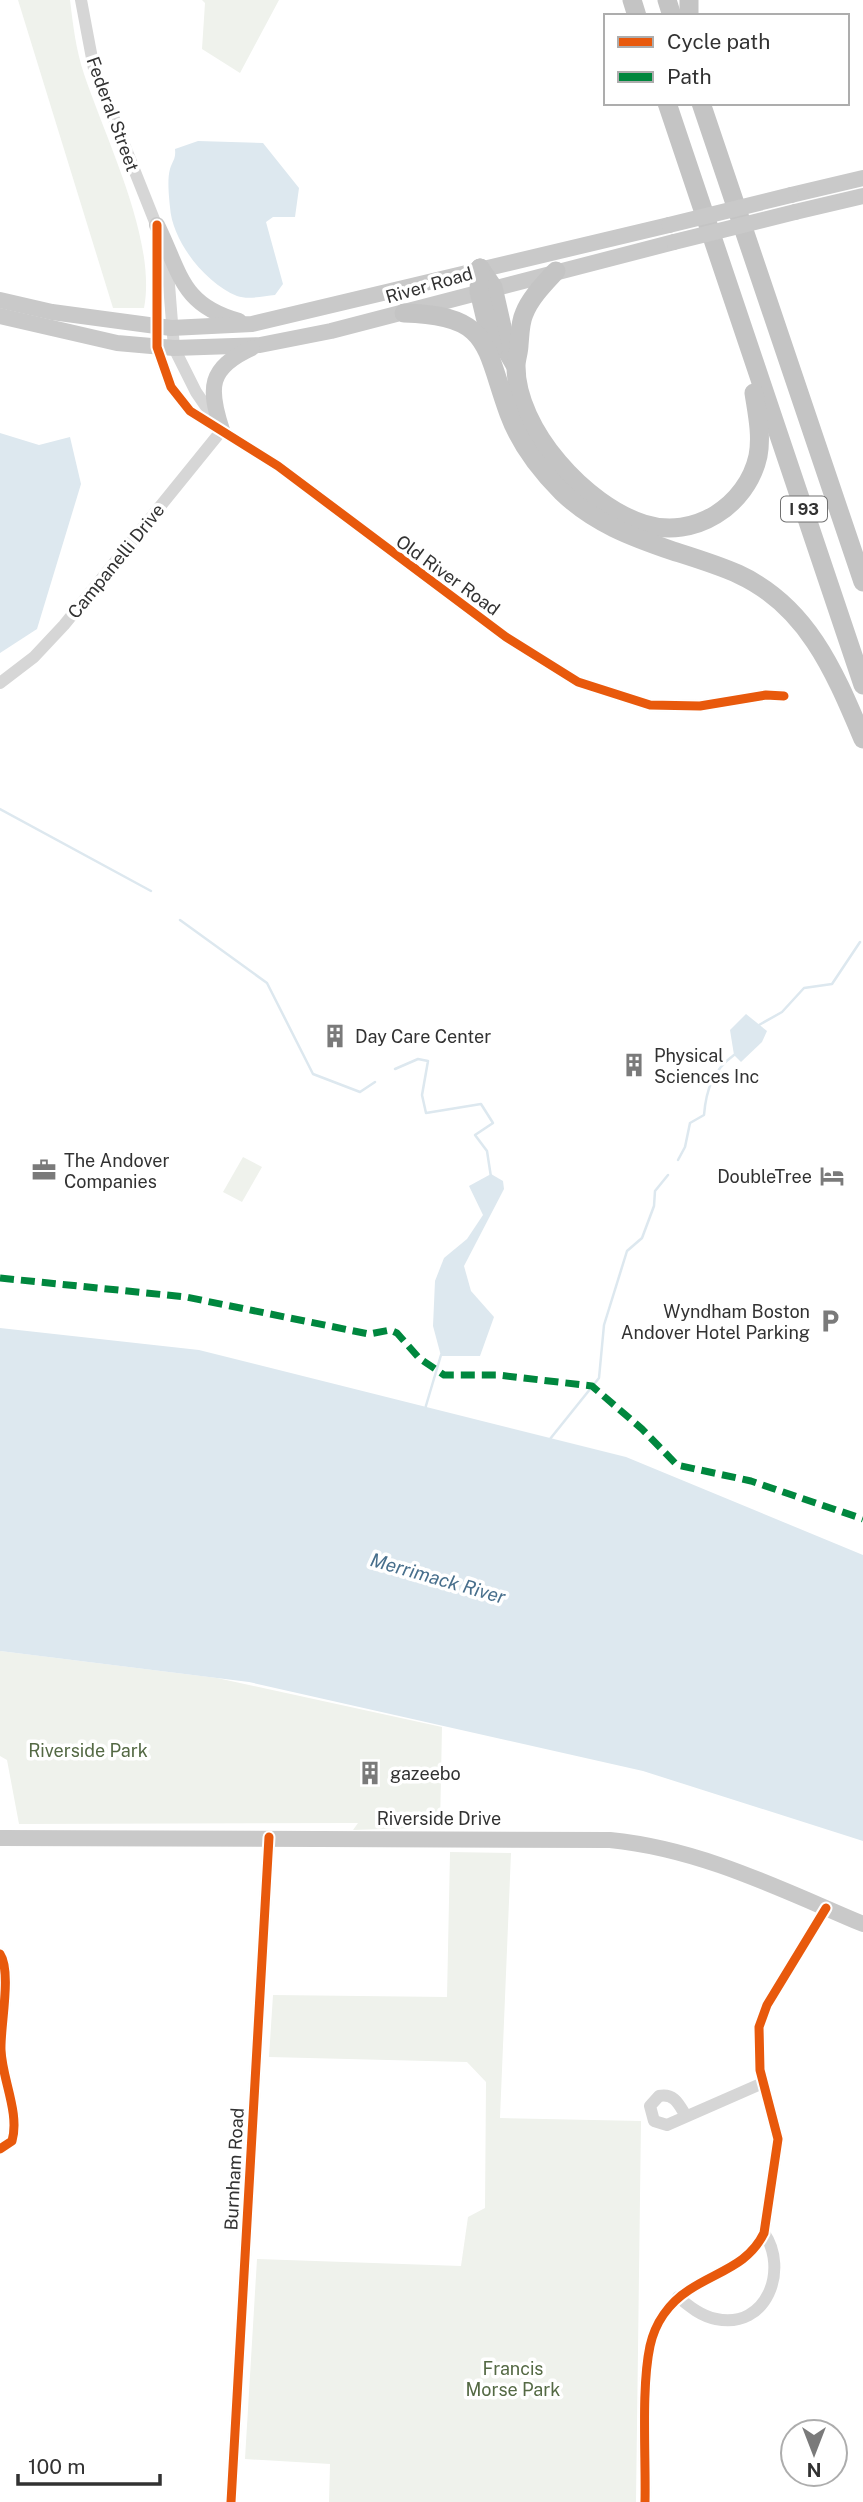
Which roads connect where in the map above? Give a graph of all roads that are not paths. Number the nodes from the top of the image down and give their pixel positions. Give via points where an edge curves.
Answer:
1 (81, 0) edge
2 (668, 105) edge
3 (702, 105) edge
4 (708, 105) edge
5 (722, 165) junction
6 (863, 178) edge
7 (863, 196) edge
8 (157, 225) junction
9 (480, 268) junction
10 (556, 271) junction
11 (486, 289) junction
12 (0, 300) edge
13 (404, 313) junction
14 (0, 316) edge
15 (252, 324) junction
16 (744, 333) junction
17 (161, 334) junction
18 (260, 345) junction
19 (174, 348) junction
20 (496, 365) junction
21 (516, 366) junction
22 (222, 430) junction
23 (863, 582) edge
24 (0, 683) edge
25 (863, 685) edge
26 (783, 696) dead end
27 (863, 739) edge
28 (268, 1837) junction
29 (0, 1838) edge
30 (826, 1908) junction
31 (863, 1924) edge
32 (0, 1954) edge
33 (764, 2083) junction
34 (686, 2116) dead end
35 (0, 2149) edge
36 (764, 2233) junction
37 (678, 2297) junction
38 (231, 2502) edge
39 (645, 2502) edge

1 - 8 street, Federal Street via 94,69
2 - 16 highway, I 93
3 - 5 highway, I 93
4 - 5 highway
5 - 23 highway, I 93
6 - 9 main road, River Road, bridge via 607,242
7 - 10 main road, River Road, bridge
8 - 15 main road via 190,296 212,312
8 - 17 street, Federal Street
9 - 11 highway
9 - 15 main road, River Road
10 - 11 main road, River Road
10 - 21 highway via 524,313
11 - 13 main road, River Road
11 - 20 highway
11 - 21 highway
12 - 17 main road, River Road
13 - 18 main road, River Road
13 - 20 highway via 440,315 464,324 485,345
14 - 17 main road, River Road via 65,332
15 - 17 main road, River Road
16 - 21 highway via 758,417 758,456 743,489 719,515 680,527 645,524 625,516 569,473 548,449 530,417
16 - 25 highway, I 93
17 - 19 main road, River Road
17 - 22 street, Old River Road via 164,372 179,400
18 - 19 main road, River Road
18 - 22 main road via 229,360 215,380 212,394
19 - 22 street, Old River Road
20 - 27 highway via 522,442 561,491 578,507 629,536 739,574 776,597 812,634
22 - 24 street, Campanelli Drive via 64,625 34,657
22 - 26 street, Old River Road via 278,466 506,637 578,682 650,705 700,706
28 - 29 main road, Riverside Drive
28 - 30 main road, Riverside Drive via 558,1838 640,1843 709,1859
28 - 38 street, Burnham Road
30 - 31 main road, Riverside Drive
30 - 33 street via 763,2014 758,2055
32 - 35 street via 5,1972 1,2058 14,2129 12,2141
33 - 34 street
33 - 36 street via 778,2139
36 - 37 street via 742,2262
36 - 37 street via 774,2250 775,2275 760,2307 741,2318 718,2320
37 - 39 street via 661,2319 649,2347

